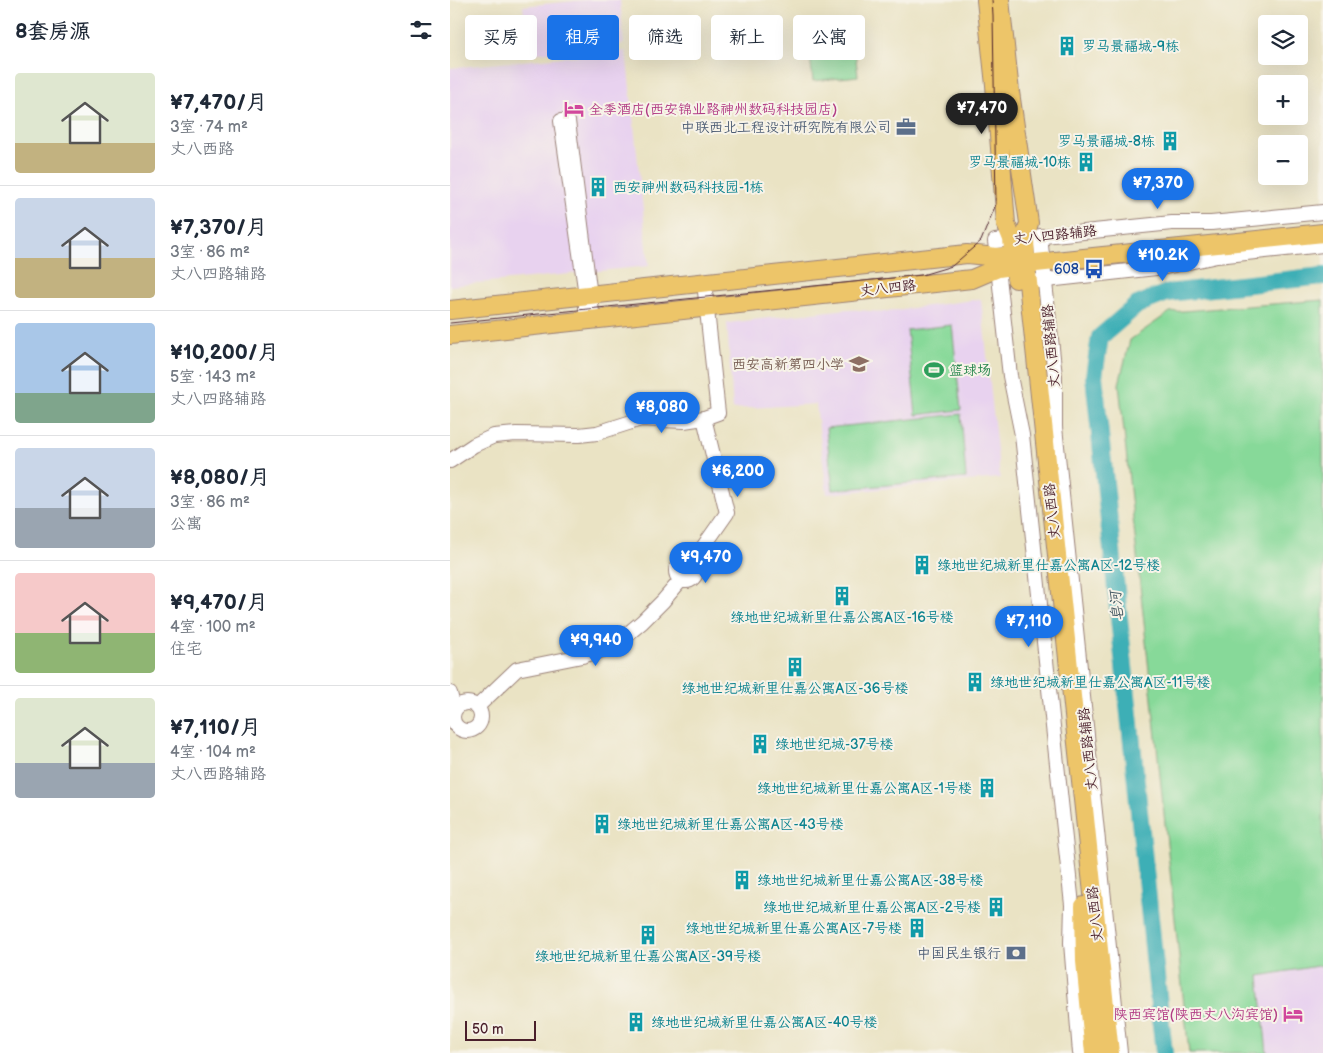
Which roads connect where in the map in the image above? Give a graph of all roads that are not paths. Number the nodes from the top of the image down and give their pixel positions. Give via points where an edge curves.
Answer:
1 (986, 0) edge
2 (1000, 0) edge
3 (1323, 212) edge
4 (1323, 223) edge
5 (1323, 233) edge
6 (1323, 245) edge
7 (1020, 260) junction
8 (704, 282) junction
9 (588, 295) junction
10 (708, 307) junction
11 (450, 310) edge
12 (590, 320) junction
13 (450, 335) edge
14 (704, 418) junction
15 (450, 461) edge
16 (450, 693) edge
17 (477, 707) junction
18 (452, 714) edge
19 (455, 730) edge
20 (1080, 1053) edge
21 (1094, 1053) edge
22 (1110, 1053) edge
23 (1120, 1053) edge

1 - 7 main road, 丈八西路 via 1006,224
2 - 7 main road, 丈八西路 via 1029,222
3 - 7 street, 丈八四路辅路 via 1211,223 1172,223
4 - 7 main road, 丈八四路
5 - 7 main road, 丈八四路
6 - 7 street via 1217,256 1165,267
7 - 8 main road, 丈八四路 via 968,254
7 - 10 main road, 丈八四路 via 972,279
7 - 20 street via 1010,376 1022,435 1072,905 1071,943
7 - 21 main road, 丈八西路 via 1084,906 1085,961
7 - 22 main road, 丈八西路
7 - 23 street, 丈八西路辅路 via 1055,376 1054,427
8 - 9 main road, 丈八四路
8 - 10 street
9 - 9 street via 568,122 561,121
9 - 11 main road, 丈八四路
9 - 12 street
10 - 12 main road, 丈八四路
10 - 14 street via 718,413
12 - 13 main road, 丈八四路
14 - 15 street via 684,421 641,419 597,433 579,435 494,436
14 - 17 street via 728,513 692,563 682,561 677,565 676,575 681,580 624,637 602,650 582,656 517,669
16 - 18 street
17 - 18 street via 461,704
17 - 19 street via 481,714 479,724 471,730
18 - 19 street

